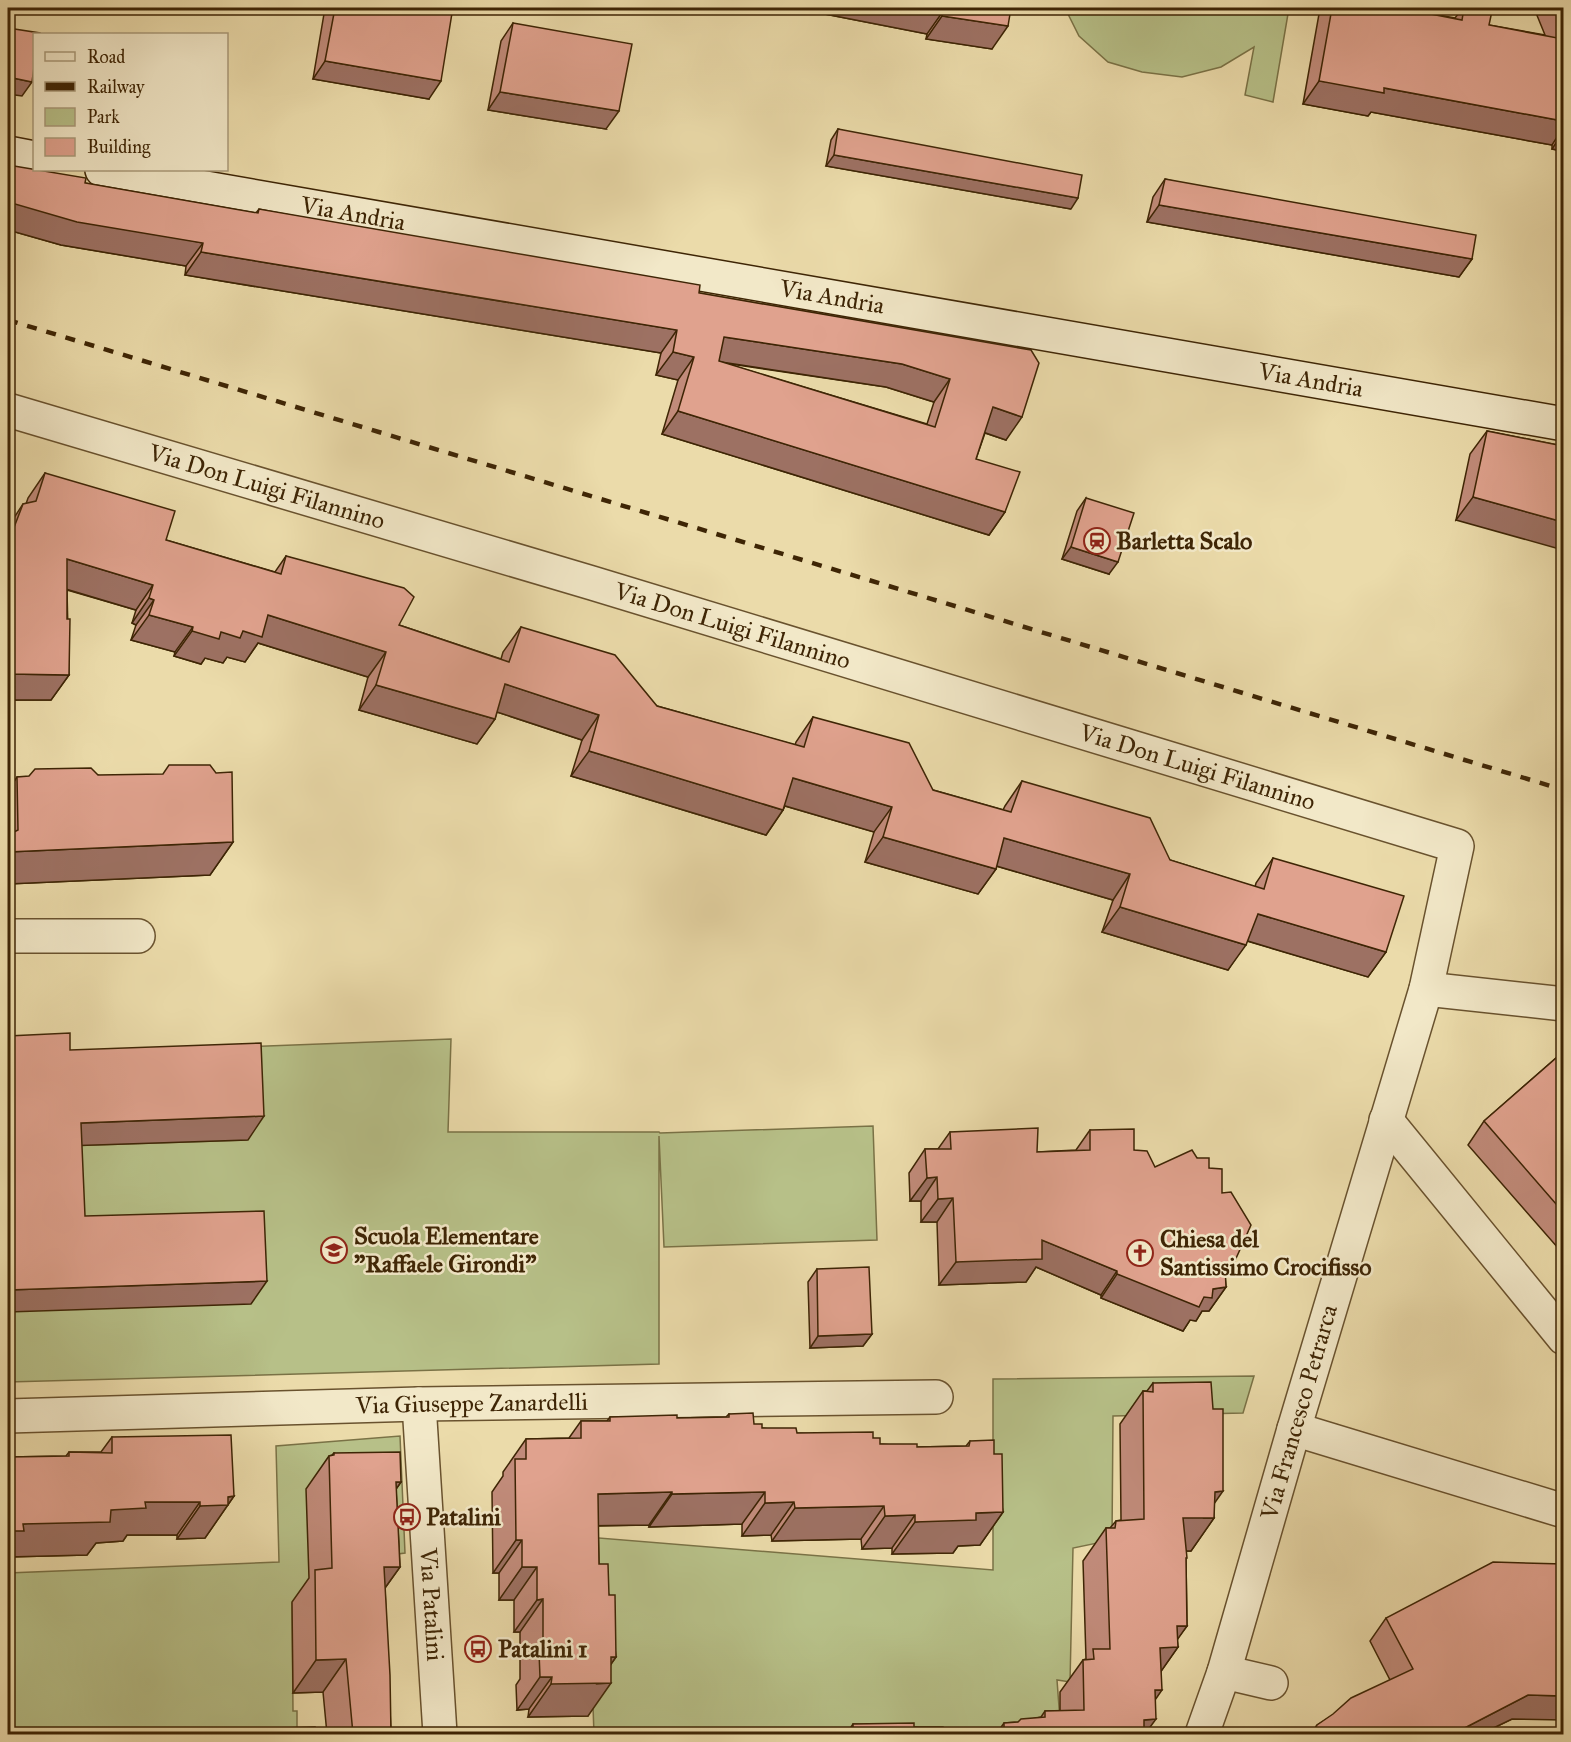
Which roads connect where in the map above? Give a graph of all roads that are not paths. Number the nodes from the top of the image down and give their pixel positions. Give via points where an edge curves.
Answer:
1 (8, 153) edge
2 (33, 158) edge
3 (108, 171) edge
4 (8, 410) edge
5 (1563, 424) edge
6 (1457, 846) joint
7 (8, 936) edge
8 (138, 936) dead end
9 (1426, 989) junction
10 (1563, 1004) edge
11 (1386, 1120) junction
12 (1563, 1338) edge
13 (936, 1397) dead end
14 (419, 1404) junction
15 (8, 1416) edge
16 (1294, 1429) junction
17 (1563, 1511) edge
18 (1224, 1672) junction
19 (1271, 1683) dead end
20 (440, 1734) edge
21 (1202, 1734) edge

1 - 2 street
3 - 5 street, Via Andria
4 - 6 street, Via Don Luigi Filannino via 592,582
6 - 9 street, Via Francesco Petrarca
7 - 8 street
9 - 10 street
9 - 11 street, Via Francesco Petrarca
11 - 12 street
11 - 16 street, Via Francesco Petrarca
13 - 14 street, Via Giuseppe Zanardelli
14 - 15 street, Via Giuseppe Zanardelli
14 - 20 street, Via Patalini
16 - 17 street via 1483,1500
16 - 18 street, Via Francesco Petrarca
18 - 19 street
18 - 21 street, Via Francesco Petrarca

